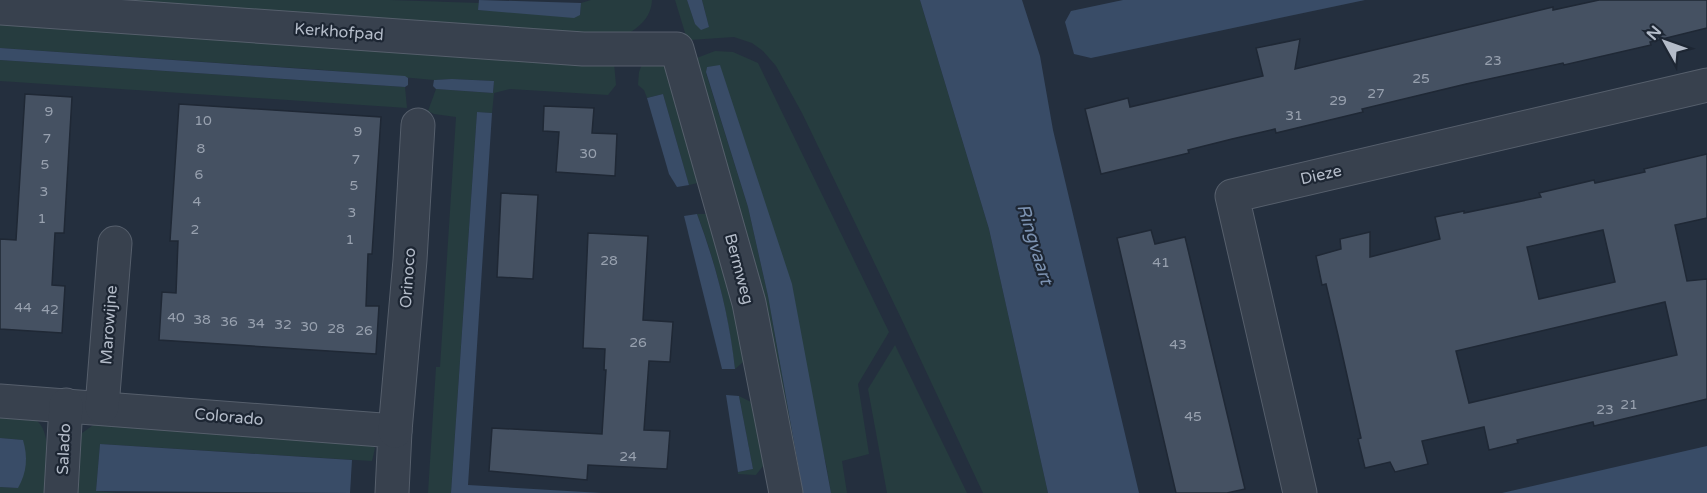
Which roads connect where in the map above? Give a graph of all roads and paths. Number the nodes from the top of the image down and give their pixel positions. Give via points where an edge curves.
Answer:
1 (0, 8) edge
2 (677, 49) joint
3 (1707, 85) edge
4 (418, 125) dead end
5 (115, 243) dead end
6 (0, 401) edge
7 (66, 405) junction
8 (102, 407) junction
9 (395, 431) junction
10 (61, 493) edge
11 (392, 493) edge
12 (786, 493) edge
13 (1300, 493) edge

1 - 2 street, Kerkhofpad via 583,49
2 - 12 street, Bermweg via 749,303
3 - 13 street, Dieze via 1232,196
4 - 9 street, Orinoco
5 - 8 street, Marowijne
6 - 7 street, Colorado
7 - 8 street, Colorado
7 - 10 street, Salado
8 - 9 street, Colorado
9 - 11 street

